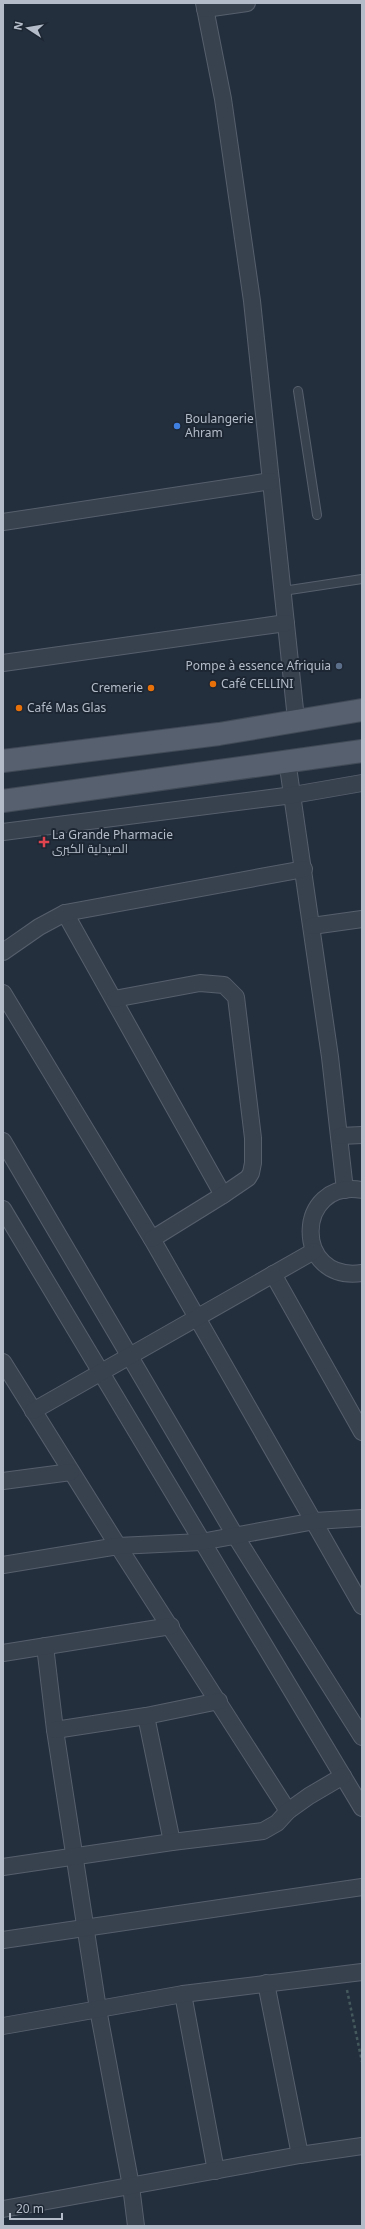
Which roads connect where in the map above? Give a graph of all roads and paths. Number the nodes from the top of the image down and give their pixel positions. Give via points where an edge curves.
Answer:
1 (247, 3) edge
2 (204, 6) edge
3 (298, 391) dead end
4 (271, 481) junction
5 (318, 515) dead end
6 (3, 522) edge
7 (362, 579) edge
8 (283, 591) junction
9 (286, 623) junction
10 (3, 662) edge
11 (362, 710) edge
12 (296, 719) junction
13 (362, 751) edge
14 (287, 760) junction
15 (3, 761) edge
16 (362, 783) edge
17 (293, 795) junction
18 (3, 801) edge
19 (3, 832) edge
20 (304, 869) junction
21 (65, 913) junction
22 (362, 919) edge
23 (312, 926) junction
24 (3, 952) edge
25 (3, 993) edge
26 (114, 999) junction
27 (362, 1135) edge
28 (340, 1136) junction
29 (3, 1141) edge
30 (345, 1190) junction
31 (362, 1190) edge
32 (223, 1195) junction
33 (3, 1209) edge
34 (152, 1239) junction
35 (314, 1251) junction
36 (362, 1273) edge
37 (273, 1274) junction
38 (198, 1319) junction
39 (129, 1356) junction
40 (3, 1362) edge
41 (101, 1373) junction
42 (33, 1411) junction
43 (362, 1432) edge
44 (71, 1472) junction
45 (3, 1481) edge
46 (362, 1518) edge
47 (315, 1521) junction
48 (236, 1537) junction
49 (201, 1542) junction
50 (118, 1546) junction
51 (3, 1565) edge
52 (362, 1606) edge
53 (171, 1626) junction
54 (45, 1646) junction
55 (3, 1653) edge
56 (219, 1701) junction
57 (146, 1716) junction
58 (55, 1730) junction
59 (362, 1737) edge
60 (343, 1776) junction
61 (362, 1808) edge
62 (288, 1810) junction
63 (172, 1842) junction
64 (75, 1856) junction
65 (3, 1867) edge
66 (362, 1887) edge
67 (86, 1929) junction
68 (3, 1940) edge
69 (362, 1972) edge
70 (344, 1974) junction
71 (266, 1983) junction
72 (183, 1994) junction
73 (98, 2008) junction
74 (3, 2026) edge
75 (362, 2062) edge
76 (362, 2146) edge
77 (300, 2155) junction
78 (216, 2171) junction
79 (130, 2186) junction
80 (3, 2209) edge
81 (136, 2226) edge

1 - 2 street
2 - 4 street via 223,99 252,301
3 - 5 lane
4 - 6 street
4 - 8 street
7 - 8 lane
8 - 9 street
9 - 10 street
9 - 12 street
11 - 12 main road
12 - 15 main road via 219,734
13 - 14 main road
14 - 17 street
14 - 18 main road
16 - 17 street
17 - 19 street
17 - 20 street
20 - 21 street
20 - 23 street
21 - 24 street
21 - 26 street
22 - 23 street
23 - 28 street
25 - 34 street
26 - 32 street
26 - 32 street via 200,983 224,985 236,997 253,1138 253,1163 248,1178
27 - 28 street
28 - 30 street
29 - 39 street
30 - 31 street
30 - 35 street via 325,1199 313,1214 310,1233
32 - 34 street
33 - 41 street
34 - 38 street
35 - 36 street via 327,1266 335,1270
35 - 37 street
37 - 38 street
37 - 43 street
38 - 39 street
38 - 47 street
39 - 41 street
39 - 48 street
40 - 42 street
41 - 42 street
41 - 49 street
42 - 44 street
44 - 45 street
44 - 50 street
46 - 47 street
47 - 48 street
47 - 52 street
48 - 49 street
48 - 59 street
49 - 50 street
49 - 60 street
50 - 51 street
50 - 53 street
53 - 54 street
53 - 56 street
54 - 55 street
54 - 58 street
56 - 57 street
56 - 62 street
57 - 58 street
57 - 63 street
58 - 64 street
60 - 61 street
60 - 62 street
62 - 63 street via 277,1823 264,1831
63 - 64 street
64 - 65 street
64 - 67 street
66 - 67 street
67 - 68 street
67 - 73 street
69 - 70 street
70 - 71 street
70 - 75 path
71 - 72 street
71 - 77 street
72 - 73 street
72 - 78 street
73 - 74 street
73 - 79 street
76 - 77 street
77 - 78 street
78 - 79 street
79 - 80 street
79 - 81 street

